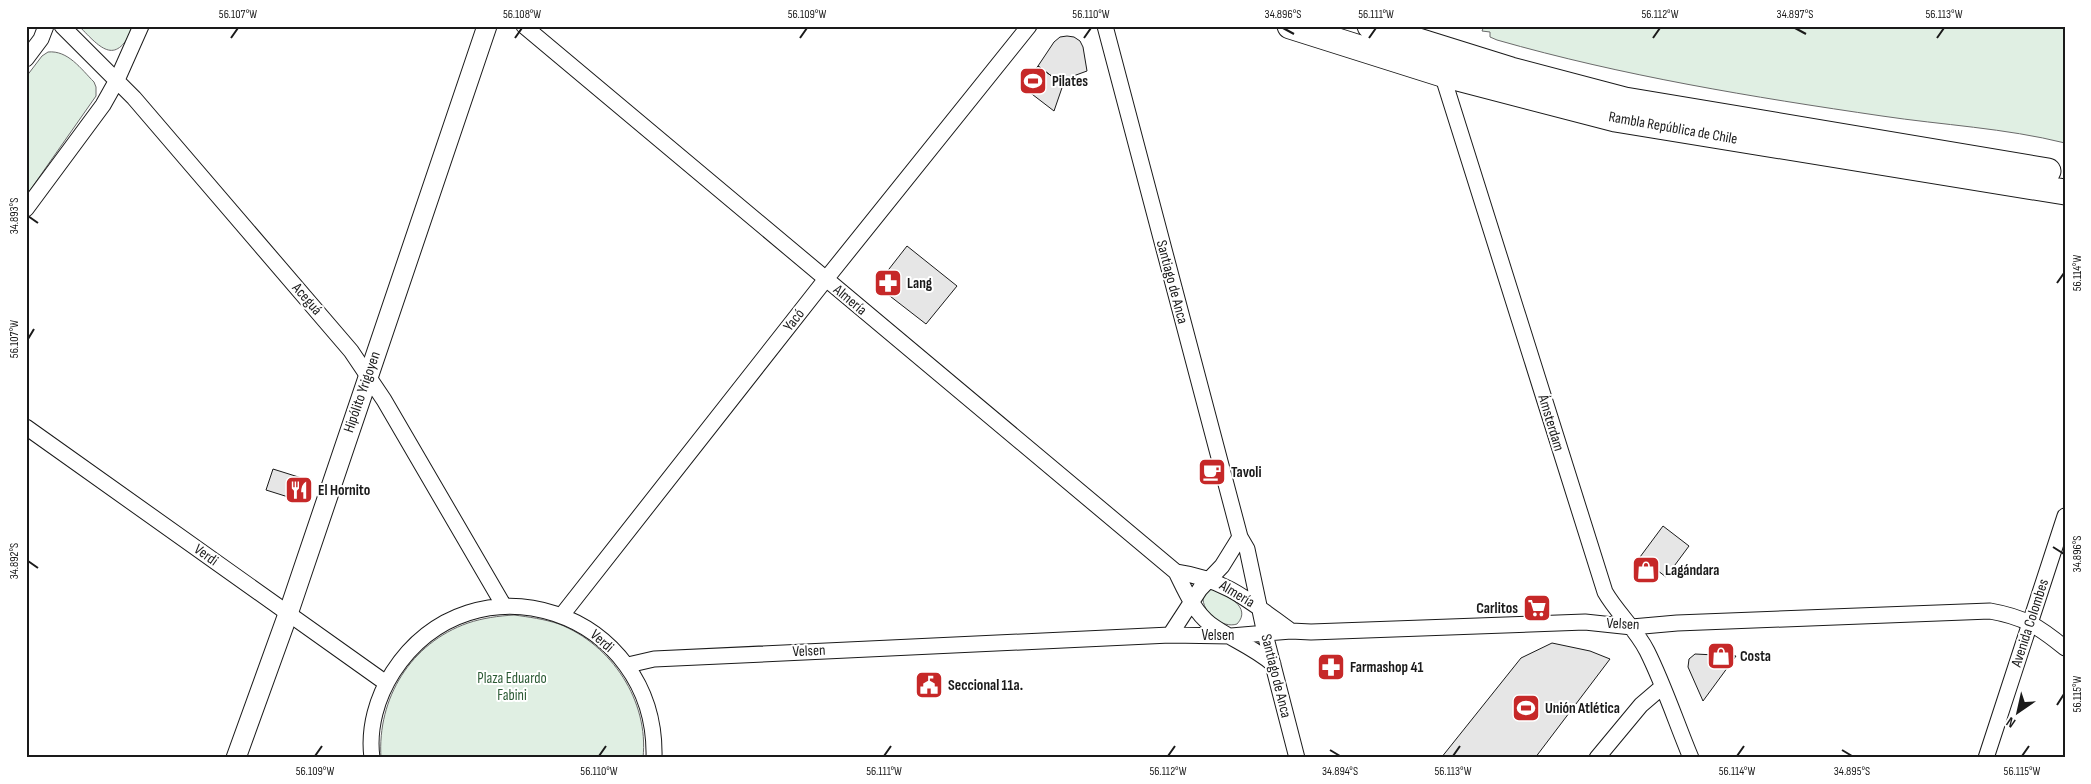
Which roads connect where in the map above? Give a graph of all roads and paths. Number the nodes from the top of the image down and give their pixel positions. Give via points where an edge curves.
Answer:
1 (46, 26) edge
2 (62, 26) edge
3 (142, 26) edge
4 (487, 26) edge
5 (524, 26) edge
6 (1029, 26) edge
7 (1104, 26) edge
8 (1290, 26) edge
9 (1370, 26) edge
10 (26, 60) edge
11 (1442, 74) junction
12 (117, 80) junction
13 (2065, 174) edge
14 (2065, 192) edge
15 (26, 209) edge
16 (826, 279) junction
17 (368, 376) junction
18 (26, 427) edge
19 (2065, 516) edge
20 (1240, 537) junction
21 (1176, 572) junction
22 (1208, 578) junction
23 (1192, 601) junction
24 (504, 606) junction
25 (1260, 608) junction
26 (288, 614) junction
27 (562, 616) junction
28 (2030, 622) junction
29 (1632, 627) junction
30 (1291, 632) junction
31 (1265, 634) junction
32 (1170, 635) junction
33 (1231, 636) junction
34 (2065, 648) edge
35 (1273, 664) junction
36 (628, 665) junction
37 (386, 683) junction
38 (1662, 687) junction
39 (236, 758) edge
40 (372, 758) edge
41 (654, 758) edge
42 (1297, 758) edge
43 (1597, 758) edge
44 (1691, 758) edge
45 (1986, 758) edge

1 - 10 street
2 - 12 street, Aceguá
3 - 12 street
4 - 17 street, Hipólito Yrigoyen
5 - 16 street, Almería
6 - 16 street, Yacó
7 - 20 street, Santiago de Anca
8 - 11 main road, Rambla República de Chile
9 - 13 main road, Rambla República de Chile via 1511,70 1624,100
11 - 14 main road, Rambla República de Chile via 1615,118
11 - 29 street, Ámsterdam via 1605,592
12 - 15 street
12 - 17 street, Aceguá via 351,351
16 - 21 street, Almería
16 - 27 street, Yacó
17 - 24 street, Aceguá
17 - 26 street, Hipólito Yrigoyen
18 - 26 street, Verdi
19 - 28 street, Avenida Colombes
20 - 22 street via 1222,566
20 - 25 street, Santiago de Anca via 1247,549
21 - 22 street, Almería
21 - 23 street, Almería
22 - 23 street
22 - 25 street, Almería
23 - 32 street, Velsen
23 - 33 street, Almería via 1210,623
24 - 27 street, Verdi via 540,609
24 - 37 street, Verdi via 470,613 444,624 414,646
25 - 30 street, Almería
25 - 31 street, Santiago de Anca
26 - 37 street, Verdi
26 - 39 street, Hipólito Yrigoyen
27 - 36 street, Verdi via 586,627 609,644
28 - 29 street, Velsen via 1990,610
28 - 34 street, Velsen
28 - 45 street, Avenida Colombes
29 - 30 street, Velsen via 1585,622
29 - 38 street, Ámsterdam via 1647,650
30 - 31 street, Velsen
31 - 33 street, Velsen
31 - 35 street, Santiago de Anca
32 - 33 street, Velsen
32 - 36 street, Velsen via 654,659
33 - 35 street, Almería
35 - 42 street, Santiago de Anca
36 - 41 street, Verdi via 650,712 655,738
37 - 40 street, Verdi via 374,714 370,746
38 - 43 street via 1641,705
38 - 44 street, Ámsterdam

